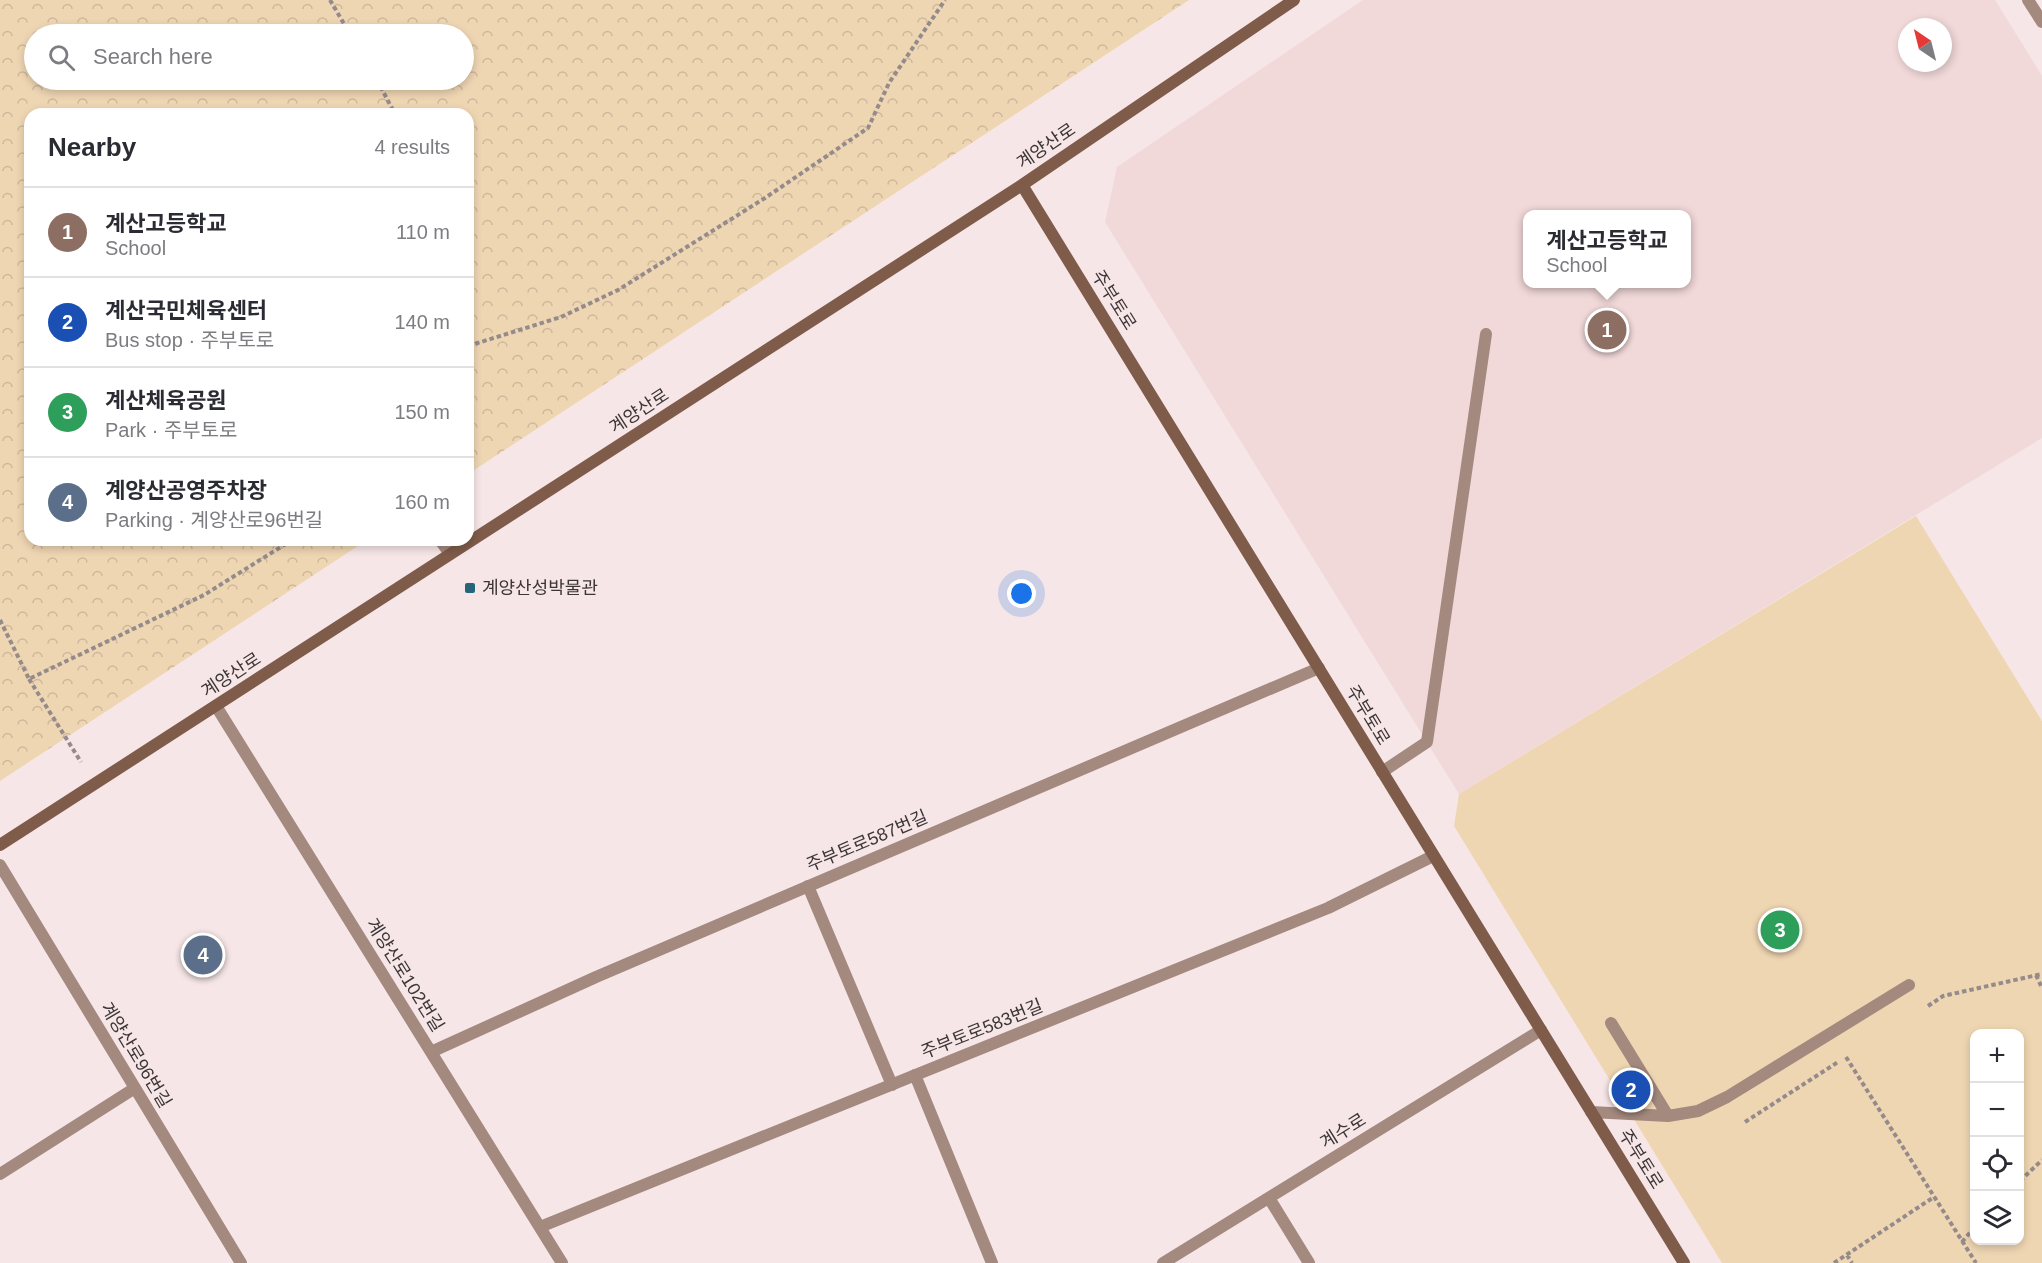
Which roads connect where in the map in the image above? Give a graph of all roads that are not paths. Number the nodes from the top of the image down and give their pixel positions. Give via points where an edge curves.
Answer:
1 (1294, 0) edge
2 (2028, 0) edge
3 (2042, 22) edge
4 (1022, 185) junction
5 (1486, 334) dead end
6 (474, 539) edge
7 (444, 546) edge
8 (462, 546) edge
9 (450, 554) junction
10 (1319, 668) junction
11 (216, 706) junction
12 (1382, 772) junction
13 (0, 845) edge
14 (1434, 856) junction
15 (0, 865) edge
16 (808, 886) junction
17 (1909, 986) dead end
18 (1611, 1023) dead end
19 (1540, 1030) junction
20 (431, 1052) junction
21 (915, 1075) junction
22 (892, 1085) junction
23 (135, 1088) junction
24 (1591, 1112) junction
25 (1668, 1116) junction
26 (0, 1174) edge
27 (1269, 1198) junction
28 (540, 1227) junction
29 (241, 1263) edge
30 (562, 1263) edge
31 (992, 1263) edge
32 (1163, 1263) edge
33 (1309, 1263) edge
34 (1684, 1263) edge

1 - 4 street, 계양산로
2 - 3 street
4 - 6 street, 계양산로
4 - 10 street, 주부토로
5 - 12 street via 1428,742
7 - 9 street
8 - 9 street, 계양산로
9 - 11 street, 계양산로
10 - 12 street, 주부토로
10 - 16 street, 주부토로587번길
11 - 13 street, 계양산로
11 - 20 street, 계양산로102번길
12 - 14 street, 주부토로
14 - 19 street, 주부토로
14 - 21 street, 주부토로583번길 via 1328,908
15 - 23 street, 계양산로96번길
16 - 20 street, 주부토로587번길
16 - 22 street
17 - 25 street via 1727,1097 1698,1111
18 - 25 street
19 - 24 street, 주부토로
19 - 27 street, 계수로
20 - 28 street, 계양산로102번길
21 - 22 street, 주부토로583번길
21 - 31 street
22 - 28 street, 주부토로583번길
23 - 26 street
23 - 29 street, 계양산로96번길
24 - 25 street
24 - 34 street, 주부토로
27 - 32 street, 계수로
27 - 33 street
28 - 30 street, 계양산로102번길

